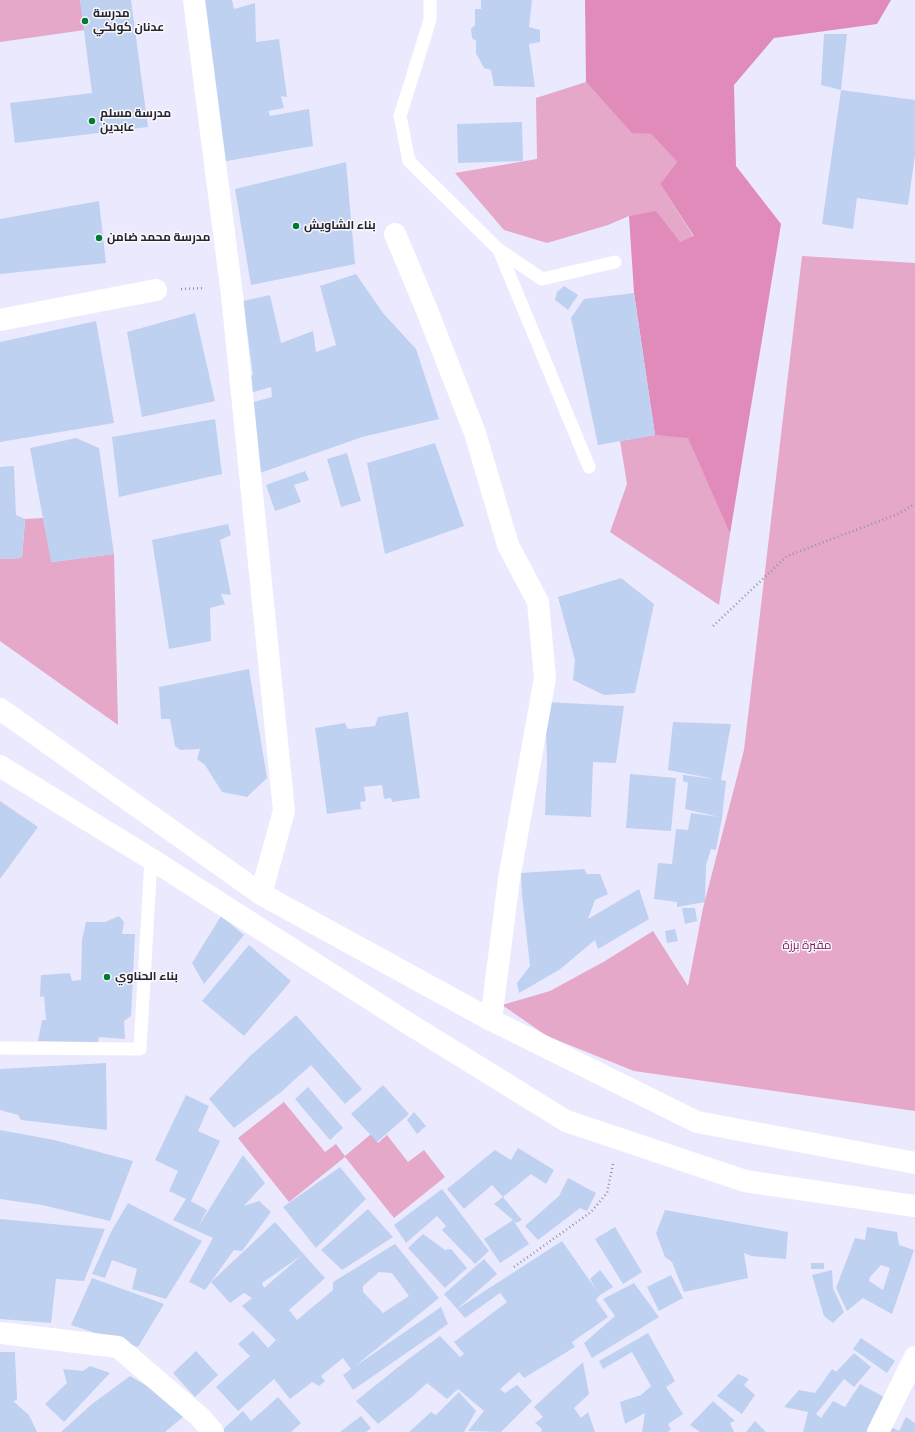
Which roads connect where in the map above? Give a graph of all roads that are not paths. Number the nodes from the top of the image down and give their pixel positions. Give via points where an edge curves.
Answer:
1 (194, 0) edge
2 (430, 0) edge
3 (395, 234) dead end
4 (499, 250) junction
5 (616, 262) dead end
6 (156, 290) road end
7 (0, 320) edge
8 (589, 466) dead end
9 (0, 709) edge
10 (0, 766) edge
11 (151, 859) junction
12 (261, 894) junction
13 (491, 1020) junction
14 (0, 1048) edge
15 (915, 1163) edge
16 (915, 1206) edge
17 (0, 1333) edge
18 (915, 1357) edge
19 (213, 1432) edge
20 (878, 1432) edge

1 - 12 street via 232,295 284,811
2 - 4 lane via 430,20 400,116 410,161
3 - 13 street via 475,433 508,545 538,602 545,678 509,879
4 - 5 lane via 542,279
4 - 8 lane
6 - 7 street
9 - 12 street
10 - 11 street
11 - 14 lane via 140,1049
11 - 16 street via 566,1121 746,1181
12 - 13 street
13 - 15 street via 697,1122
17 - 19 street via 118,1347 200,1417
18 - 20 street

